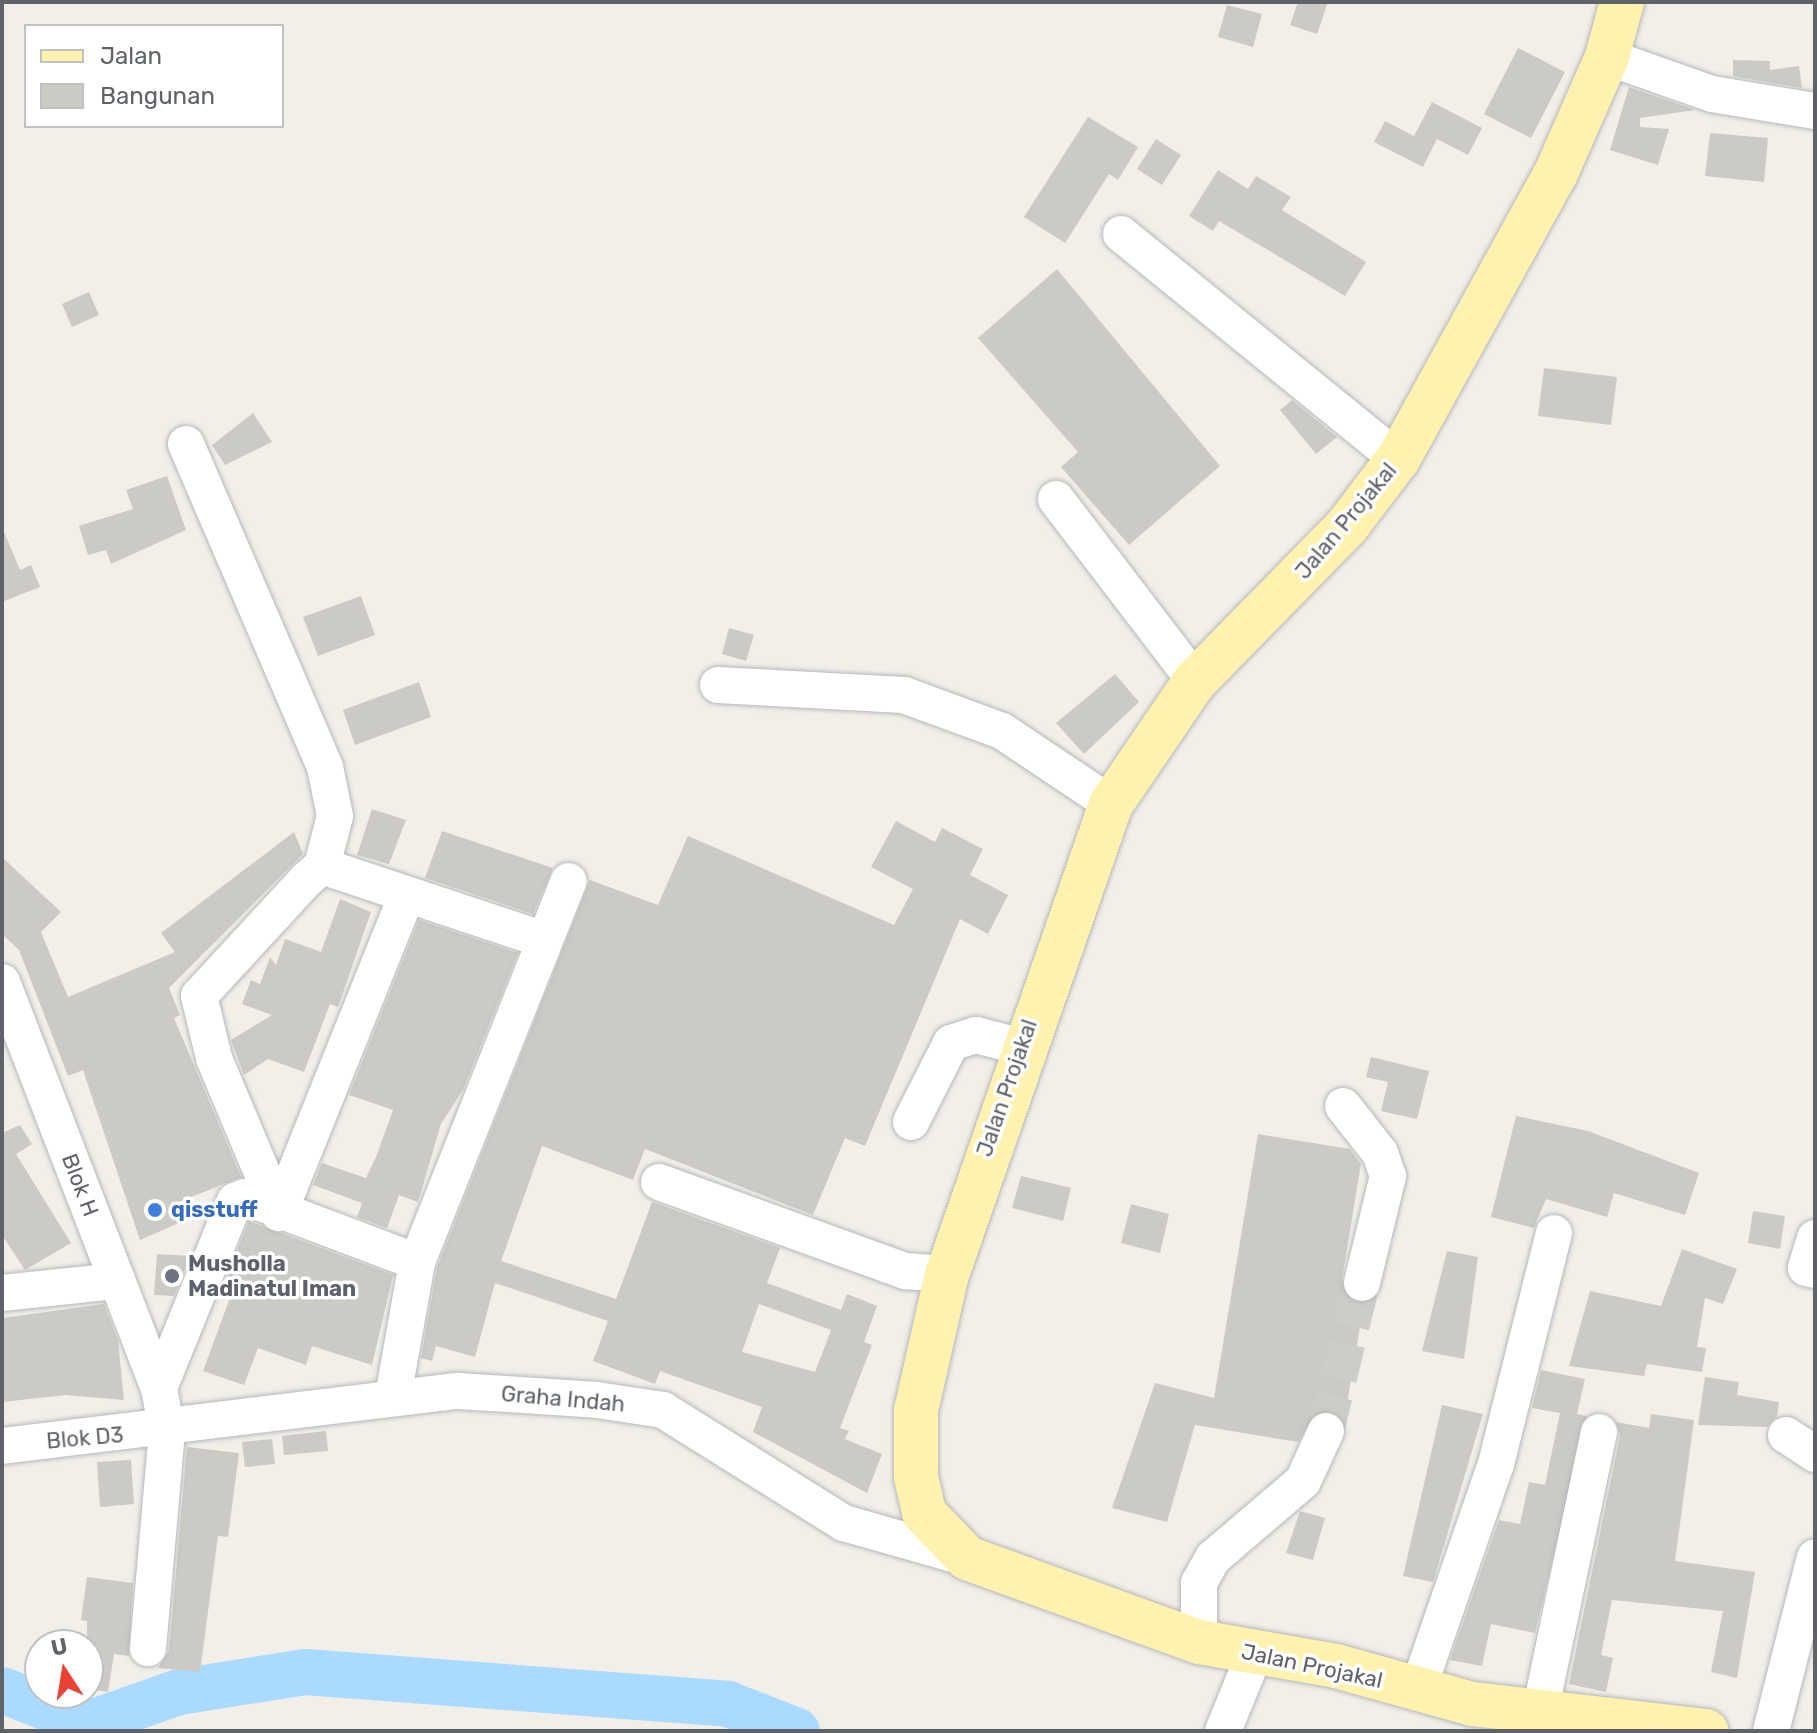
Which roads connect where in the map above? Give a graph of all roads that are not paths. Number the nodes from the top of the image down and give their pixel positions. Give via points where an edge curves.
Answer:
1 (1622, 2) edge
2 (1607, 57) junction
3 (1815, 111) edge
4 (1121, 234) dead end
5 (186, 444) dead end
6 (1398, 459) junction
7 (1056, 499) dead end
8 (1195, 681) junction
9 (718, 685) dead end
10 (1111, 804) junction
11 (322, 866) junction
12 (569, 881) dead end
13 (407, 895) junction
14 (542, 939) junction
15 (2, 982) edge
16 (1022, 1047) junction
17 (1343, 1106) dead end
18 (911, 1122) dead end
19 (659, 1182) dead end
20 (279, 1213) junction
21 (1554, 1233) dead end
22 (1815, 1238) edge
23 (417, 1262) junction
24 (1815, 1270) edge
25 (947, 1274) junction
26 (117, 1281) junction
27 (1362, 1283) tunnel mouth
28 (2, 1293) edge
29 (159, 1388) junction
30 (393, 1397) junction
31 (167, 1431) junction
32 (1326, 1431) tunnel mouth
33 (1599, 1432) dead end
34 (2, 1446) edge
35 (1815, 1557) edge
36 (967, 1558) junction
37 (1199, 1642) junction
38 (148, 1648) dead end
39 (1255, 1653) junction
40 (1418, 1689) junction
41 (1540, 1712) junction
42 (1466, 1717) edge
43 (1223, 1731) edge
44 (1706, 1731) edge
45 (1771, 1731) edge

1 - 2 main road, Jalan Projakal
2 - 3 street via 1712,94
2 - 6 main road, Jalan Projakal via 1556,173
4 - 6 street
5 - 11 street via 325,767 335,816
6 - 8 main road, Jalan Projakal via 1347,526
7 - 8 street
8 - 10 main road, Jalan Projakal
9 - 10 street via 904,695 1002,731
10 - 16 main road, Jalan Projakal
11 - 13 street
11 - 20 street via 199,996 214,1058
12 - 14 street
13 - 14 street
13 - 20 street
14 - 23 street
15 - 26 street, Blok H
16 - 18 street via 976,1035 951,1043
16 - 25 main road, Jalan Projakal
17 - 27 street via 1380,1153 1388,1176
19 - 25 street via 905,1271
20 - 23 street
20 - 29 street via 245,1197 227,1211
21 - 40 street via 1496,1464
22 - 24 street via 1806,1268
23 - 30 street
25 - 36 main road, Jalan Projakal via 916,1411 916,1477 924,1513
26 - 28 street
26 - 29 street, Blok H
29 - 31 street
30 - 31 street, Graha Indah
30 - 36 street, Graha Indah via 459,1391 663,1410 844,1523
31 - 34 street, Blok D3
31 - 38 street
32 - 37 street via 1303,1481 1213,1558 1199,1583
33 - 41 street
35 - 45 street
36 - 37 main road, Jalan Projakal
37 - 39 main road, Jalan Projakal
39 - 40 main road, Jalan Projakal
39 - 43 street
40 - 42 main road, Jalan Projakal
41 - 42 main road, Jalan Projakal
41 - 44 main road, Jalan Projakal

